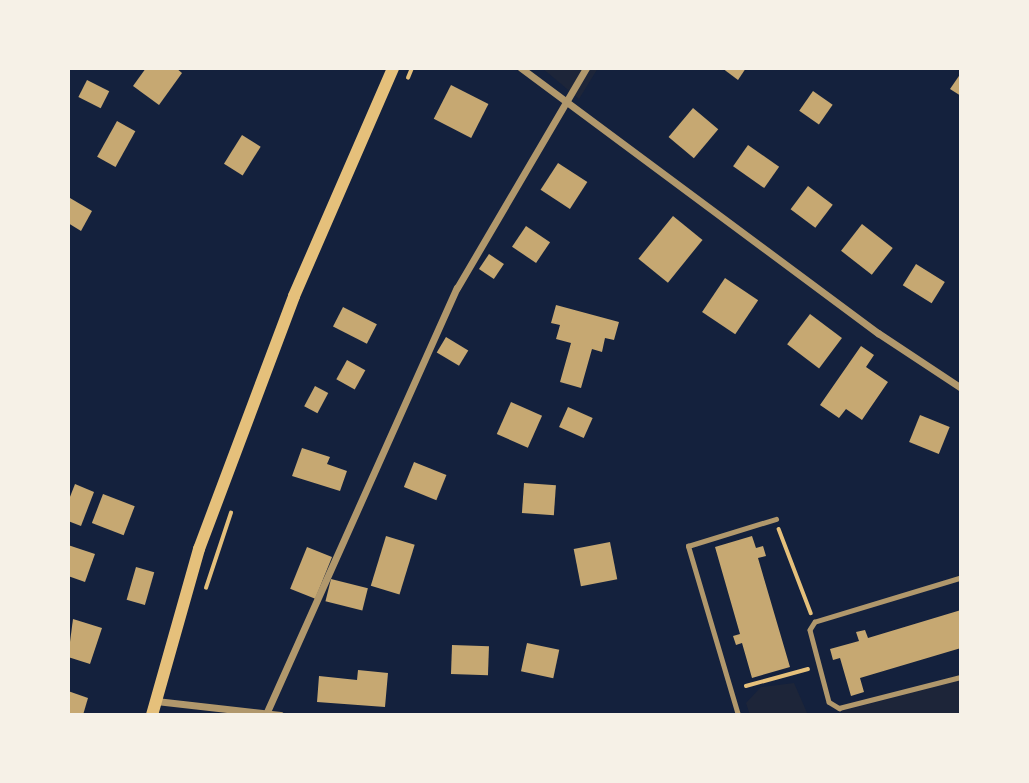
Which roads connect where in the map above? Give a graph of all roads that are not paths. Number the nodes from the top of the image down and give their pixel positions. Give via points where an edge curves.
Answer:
1 (393, 68) edge
2 (522, 68) edge
3 (586, 68) edge
4 (565, 104) junction
5 (961, 388) edge
6 (776, 519) road end
7 (961, 578) edge
8 (961, 677) edge
9 (156, 701) junction
10 (266, 714) edge
11 (152, 715) edge
12 (280, 715) edge
13 (738, 715) edge

1 - 9 main road via 280,334 199,549
2 - 4 street
3 - 4 street
4 - 5 street via 878,333
4 - 10 street via 457,288
6 - 13 lane via 688,547
7 - 8 lane via 815,622 810,630 829,702 839,708
9 - 10 street
9 - 11 main road
10 - 12 street

